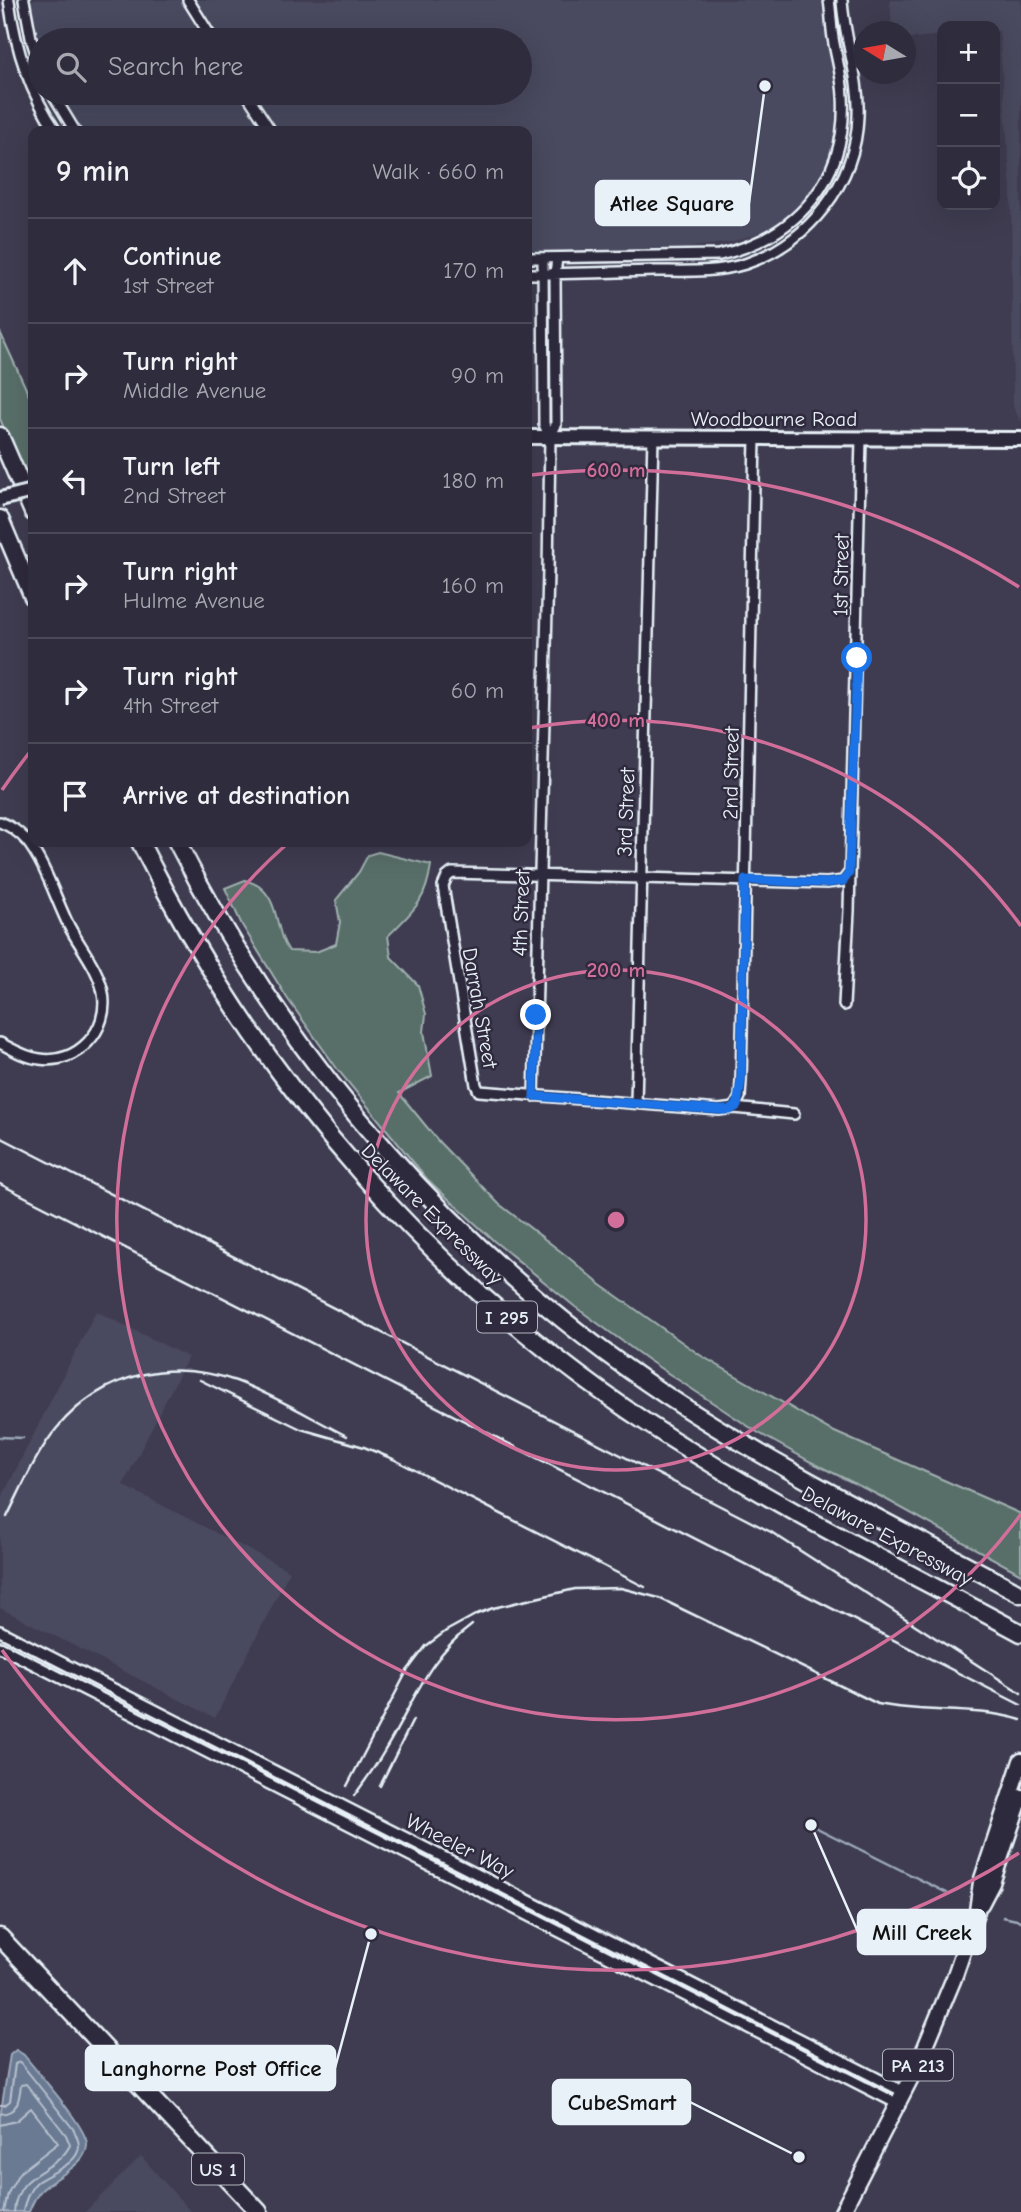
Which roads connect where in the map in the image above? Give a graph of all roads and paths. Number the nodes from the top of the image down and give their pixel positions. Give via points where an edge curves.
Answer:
1 (9, 0) edge
2 (24, 0) edge
3 (188, 0) edge
4 (829, 0) edge
5 (842, 0) edge
6 (29, 28) edge
7 (206, 28) edge
8 (28, 77) edge
9 (42, 105) edge
10 (59, 105) edge
11 (254, 105) edge
12 (52, 126) edge
13 (72, 126) edge
14 (268, 126) edge
15 (532, 258) edge
16 (543, 258) junction
17 (557, 258) junction
18 (532, 274) edge
19 (543, 274) junction
20 (555, 274) junction
21 (0, 436) edge
22 (550, 437) junction
23 (653, 437) junction
24 (532, 438) edge
25 (755, 438) junction
26 (861, 439) junction
27 (1021, 439) edge
28 (28, 492) edge
29 (0, 499) edge
30 (28, 500) edge
31 (0, 519) edge
32 (28, 585) edge
33 (0, 822) edge
34 (28, 844) edge
35 (30, 847) edge
36 (142, 847) edge
37 (180, 847) edge
38 (849, 873) junction
39 (541, 874) junction
40 (642, 877) junction
41 (745, 880) junction
42 (844, 1005) dead end
43 (0, 1043) edge
44 (534, 1096) junction
45 (636, 1103) junction
46 (734, 1108) junction
47 (794, 1114) dead end
48 (1021, 1594) edge
49 (0, 1631) edge
50 (1021, 1633) edge
51 (0, 1647) edge
52 (1021, 1761) edge
53 (1021, 1797) edge
54 (977, 1911) junction
55 (0, 1937) edge
56 (0, 1953) edge
57 (901, 2098) junction
58 (244, 2212) edge
59 (259, 2212) edge
60 (842, 2212) edge

1 - 8 street via 15,39
2 - 6 street
3 - 7 street
4 - 17 street via 842,84 842,132 832,169 797,216 765,239 719,255
5 - 20 street via 858,90 857,127 844,176 824,210 808,226 766,256 719,270
9 - 12 street
10 - 13 street
11 - 14 street
15 - 16 street
16 - 17 street
16 - 19 street, 4th Street
17 - 20 street, 4th Street
18 - 19 street
19 - 20 street
19 - 22 street, 4th Street via 544,424
20 - 22 street, 4th Street via 556,425
21 - 30 highway
22 - 23 main road, Woodbourne Road
22 - 24 main road, Woodbourne Road
22 - 39 street, 4th Street
23 - 25 main road, Woodbourne Road
23 - 40 street, 3rd Street
25 - 26 main road, Woodbourne Road
25 - 41 street, 2nd Street
26 - 27 main road, Woodbourne Road
26 - 38 street, 1st Street
28 - 29 main road, bridge
31 - 32 highway
33 - 34 street
35 - 43 street via 98,977 104,1007 90,1041 61,1059 40,1060
36 - 50 highway, Delaware Expressway / I 295 via 194,944 276,1069 378,1194 474,1288 547,1350 671,1439
37 - 48 highway, Delaware Expressway / I 295 via 247,966 317,1067 408,1175 503,1270 618,1362 713,1425
38 - 41 street via 843,881 827,883
38 - 42 street, 1st Street
39 - 40 street
39 - 44 street, 4th Street
39 - 44 street, Darrah Street via 452,873 443,896 476,1085 482,1092
40 - 41 street
40 - 45 street, 3rd Street
41 - 46 street, 2nd Street via 741,1081
44 - 45 street, Darrah Street
45 - 46 street, Darrah Street
46 - 47 street, Darrah Street
49 - 57 street, Wheeler Way
51 - 57 street, Wheeler Way
52 - 54 main road, PA 213 via 981,1882
53 - 54 main road, PA 213 via 992,1883
54 - 57 main road, PA 213 via 940,2014
55 - 59 highway, US 1
56 - 58 highway, US 1
57 - 60 main road, PA 213

